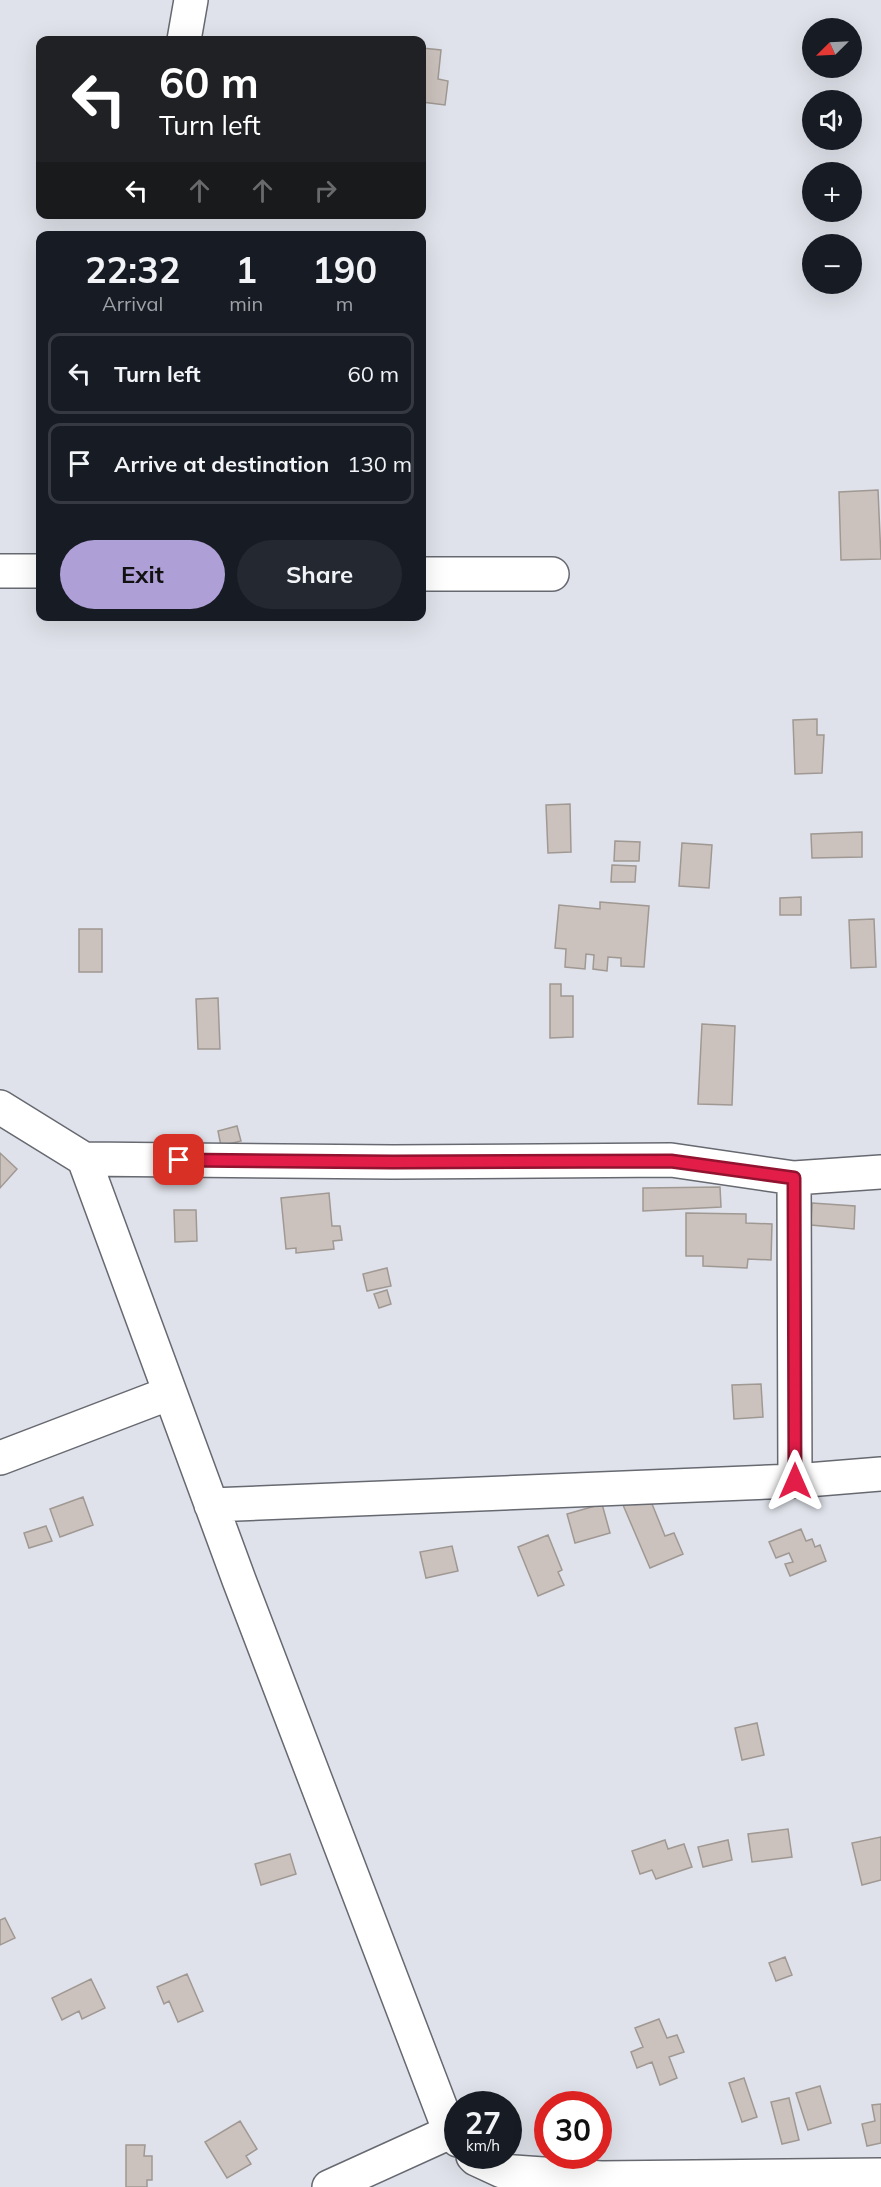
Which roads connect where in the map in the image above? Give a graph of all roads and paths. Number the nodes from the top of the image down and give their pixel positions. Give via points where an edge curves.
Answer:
1 (191, 0) edge
2 (185, 36) edge
3 (0, 571) edge
4 (36, 572) edge
5 (426, 574) edge
6 (552, 574) dead end
7 (0, 1107) edge
8 (84, 1159) junction
9 (881, 1172) edge
10 (794, 1178) junction
11 (170, 1393) junction
12 (0, 1458) edge
13 (881, 1474) edge
14 (795, 1481) junction
15 (211, 1505) junction
16 (444, 2110) edge
17 (444, 2140) edge
18 (498, 2169) edge
19 (881, 2175) edge
20 (329, 2187) edge

1 - 2 street
3 - 4 street
5 - 6 street
7 - 8 street
8 - 10 street via 671,1161
8 - 11 street
9 - 10 street
10 - 14 street
11 - 12 street
11 - 15 street
13 - 14 street
14 - 15 street
15 - 16 street
17 - 20 street
18 - 19 street via 601,2178

